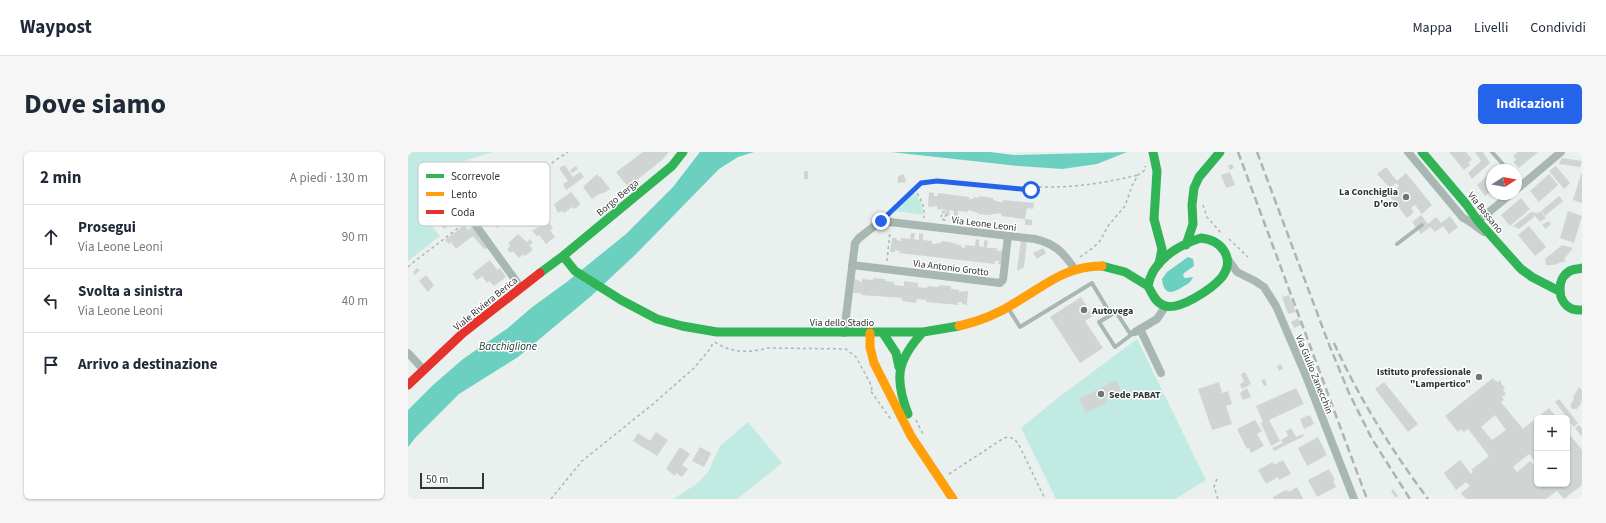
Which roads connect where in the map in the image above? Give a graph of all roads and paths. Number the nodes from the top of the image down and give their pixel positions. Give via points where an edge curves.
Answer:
1 (568, 152) edge
2 (682, 152) edge
3 (1220, 152) edge
4 (1408, 152) edge
5 (1422, 152) edge
6 (1492, 152) edge
7 (1561, 152) edge
8 (1153, 155) edge
9 (1145, 163) dead end
10 (550, 164) edge
11 (1503, 164) edge
12 (1138, 175) junction
13 (1522, 182) edge
14 (1039, 187) dead end
15 (913, 189) junction
16 (1031, 190) dead end
17 (1504, 200) edge
18 (1202, 202) dead end
19 (881, 221) junction
20 (1478, 221) junction
21 (891, 222) junction
22 (1193, 224) junction
23 (1422, 225) dead end
24 (462, 226) edge
25 (476, 226) edge
26 (923, 226) junction
27 (1008, 236) junction
28 (1491, 236) junction
29 (1159, 237) junction
30 (1206, 238) junction
31 (1397, 244) dead end
32 (1184, 246) junction
33 (563, 256) junction
34 (1226, 256) junction
35 (1248, 257) dead end
36 (852, 265) junction
37 (1072, 265) junction
38 (408, 268) edge
39 (1582, 268) edge
40 (886, 269) junction
41 (1149, 269) junction
42 (1127, 272) junction
43 (1237, 272) junction
44 (1563, 277) junction
45 (1221, 278) junction
46 (1540, 280) junction
47 (1148, 286) junction
48 (522, 288) junction
49 (1559, 291) junction
50 (1165, 307) junction
51 (1008, 308) junction
52 (1581, 311) edge
53 (1111, 315) junction
54 (923, 332) junction
55 (1136, 332) junction
56 (844, 333) junction
57 (870, 333) junction
58 (883, 333) junction
59 (715, 337) junction
60 (408, 353) edge
61 (899, 367) junction
62 (423, 369) junction
63 (1161, 373) dead end
64 (408, 385) edge
65 (870, 390) dead end
66 (915, 415) dead end
67 (927, 442) dead end
68 (923, 452) junction
69 (947, 475) dead end
70 (1217, 479) dead end
71 (551, 499) edge
72 (953, 499) edge
73 (1045, 499) edge
74 (1218, 499) edge
75 (1354, 499) edge

1 - 10 path
2 - 33 main road, Borgo Berga via 672,166
3 - 22 main road via 1199,177 1194,188
4 - 28 street via 1463,218
5 - 20 main road, Via Bassano
6 - 11 lane
7 - 13 street
8 - 29 main road via 1157,171 1154,219
9 - 12 path via 1145,170
12 - 14 path via 1102,184
12 - 37 path via 1125,206 1108,226 1100,242
15 - 16 path via 921,183 937,181
15 - 19 path
15 - 26 path via 923,205
17 - 20 street
18 - 35 path via 1207,217
19 - 21 street, Via Leone Leoni
19 - 36 street via 855,243
20 - 28 main road, Via Bassano
21 - 26 street, Via Leone Leoni
21 - 40 path
22 - 30 main road
22 - 32 main road
23 - 31 lane
24 - 38 path
25 - 48 street
26 - 27 street, Via Leone Leoni
27 - 37 street, Via Leone Leoni via 1049,243 1063,253
27 - 40 street, Via Antonio Grotto via 1003,280 1000,283
28 - 46 main road, Via Bassano via 1522,269
29 - 32 main road via 1164,243
29 - 41 main road via 1162,249
30 - 32 main road via 1196,239
30 - 34 main road via 1220,244
32 - 41 main road
33 - 48 main road, Viale Riviera Berica
33 - 59 main road, Via dello Stadio via 575,270 621,300 657,319
34 - 43 street, Via Giulio Zanecchin
34 - 45 main road via 1226,269
36 - 40 street, Via Antonio Grotto
36 - 56 street
37 - 42 main road, Via dello Stadio via 1106,266
37 - 51 main road, Via dello Stadio
39 - 44 main road via 1574,269
41 - 42 main road, Via dello Stadio
41 - 47 main road
42 - 47 main road, Via dello Stadio
43 - 45 street
43 - 75 street, Via Giulio Zanecchin via 1264,286 1276,306
44 - 46 main road
44 - 49 main road
45 - 50 main road via 1186,302 1175,307
46 - 49 main road, Via Bassano
47 - 50 main road via 1155,299
48 - 62 main road, Viale Riviera Berica
49 - 52 main road via 1568,306
50 - 55 street via 1157,319
51 - 53 lane via 1020,327 1092,283
51 - 54 main road, Via dello Stadio via 972,323
53 - 55 lane via 1116,312
53 - 55 lane via 1100,322 1115,347
54 - 58 main road, Via dello Stadio
54 - 61 main road via 905,353
55 - 63 street
56 - 57 main road, Via dello Stadio
56 - 59 main road, Via dello Stadio
57 - 58 main road, Via dello Stadio
57 - 68 main road via 874,363 911,436
58 - 61 main road via 896,353
59 - 65 path via 720,346 746,352 768,348 846,349 856,358 870,383
59 - 71 path via 710,348 694,368 582,461
60 - 62 street
61 - 68 main road via 898,386 901,399
62 - 64 main road, Viale Riviera Berica
66 - 67 path
68 - 72 main road
69 - 73 path via 1004,438 1014,438
70 - 74 path via 1214,487

